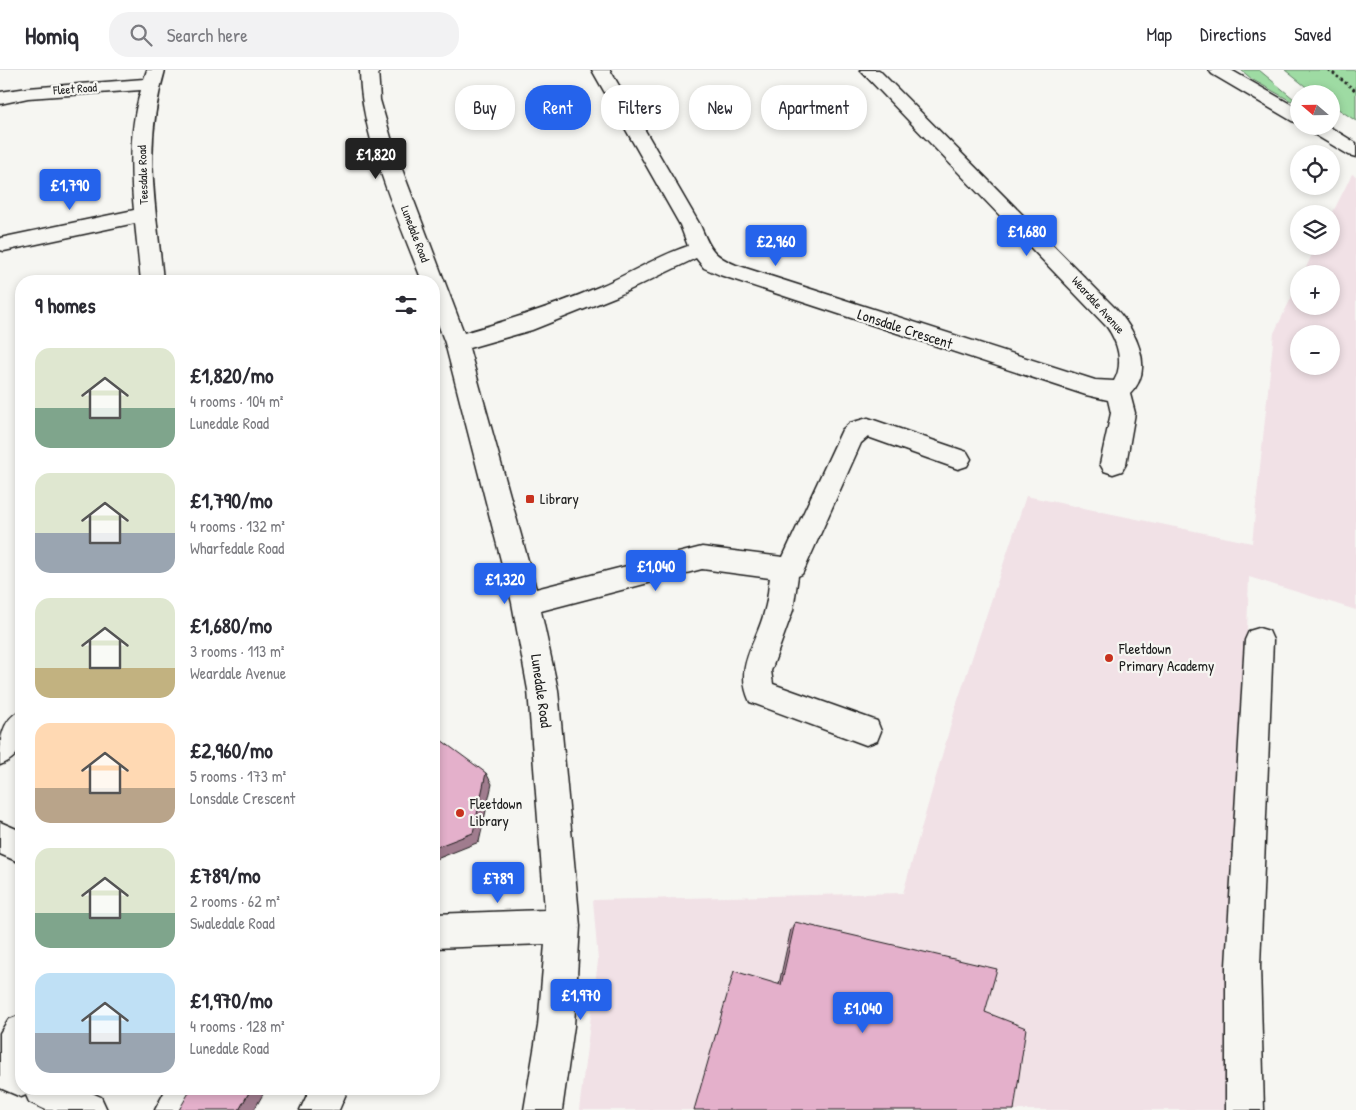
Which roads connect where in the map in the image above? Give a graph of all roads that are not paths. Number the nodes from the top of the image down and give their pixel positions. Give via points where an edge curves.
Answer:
1 (369, 70) edge
2 (601, 70) edge
3 (869, 70) edge
4 (1218, 70) edge
5 (1234, 70) edge
6 (154, 77) edge
7 (1254, 90) junction
8 (0, 98) edge
9 (1290, 112) edge
10 (1329, 135) edge
11 (1356, 151) edge
12 (144, 214) junction
13 (4, 244) dead end
14 (700, 249) junction
15 (151, 275) edge
16 (430, 275) edge
17 (440, 301) edge
18 (456, 343) junction
19 (1117, 390) junction
20 (958, 459) dead end
21 (1113, 464) dead end
22 (785, 569) junction
23 (526, 603) junction
24 (1259, 640) dead end
25 (866, 731) dead end
26 (15, 732) edge
27 (0, 751) edge
28 (0, 838) edge
29 (15, 844) edge
30 (564, 926) junction
31 (440, 930) edge
32 (15, 1042) edge
33 (0, 1064) edge
34 (0, 1070) edge
35 (15, 1076) edge
36 (55, 1095) edge
37 (183, 1095) edge
38 (327, 1095) edge
39 (88, 1110) edge
40 (174, 1110) edge
41 (319, 1110) edge
42 (543, 1110) edge
43 (1245, 1110) edge

1 - 16 street, Lunedale Road via 375,119
2 - 14 street, Lonsdale Crescent via 690,225
3 - 19 street, Weardale Avenue via 1117,323 1127,340 1130,356 1127,381
4 - 7 street
5 - 7 street
6 - 8 street, Fleet Road
6 - 12 street, Teesdale Road via 145,111 142,143
7 - 9 street
10 - 11 street
12 - 13 street
12 - 15 street, Teesdale Road
14 - 18 street via 609,291 524,324
14 - 19 street, Lonsdale Crescent via 718,266 773,286 1094,389
17 - 18 street, Lunedale Road
18 - 23 street, Lunedale Road
19 - 21 street via 1123,413
20 - 22 street via 868,427 859,430 851,437 838,462 798,556 792,566
22 - 23 street via 702,558
22 - 25 street via 779,610 757,671 760,693
23 - 30 street, Lunedale Road via 543,690
24 - 43 street via 1243,966
26 - 27 street
28 - 29 street
30 - 31 street
30 - 42 street, Lunedale Road via 556,1026
32 - 33 street
34 - 35 street
36 - 39 street
37 - 40 street
38 - 41 street

